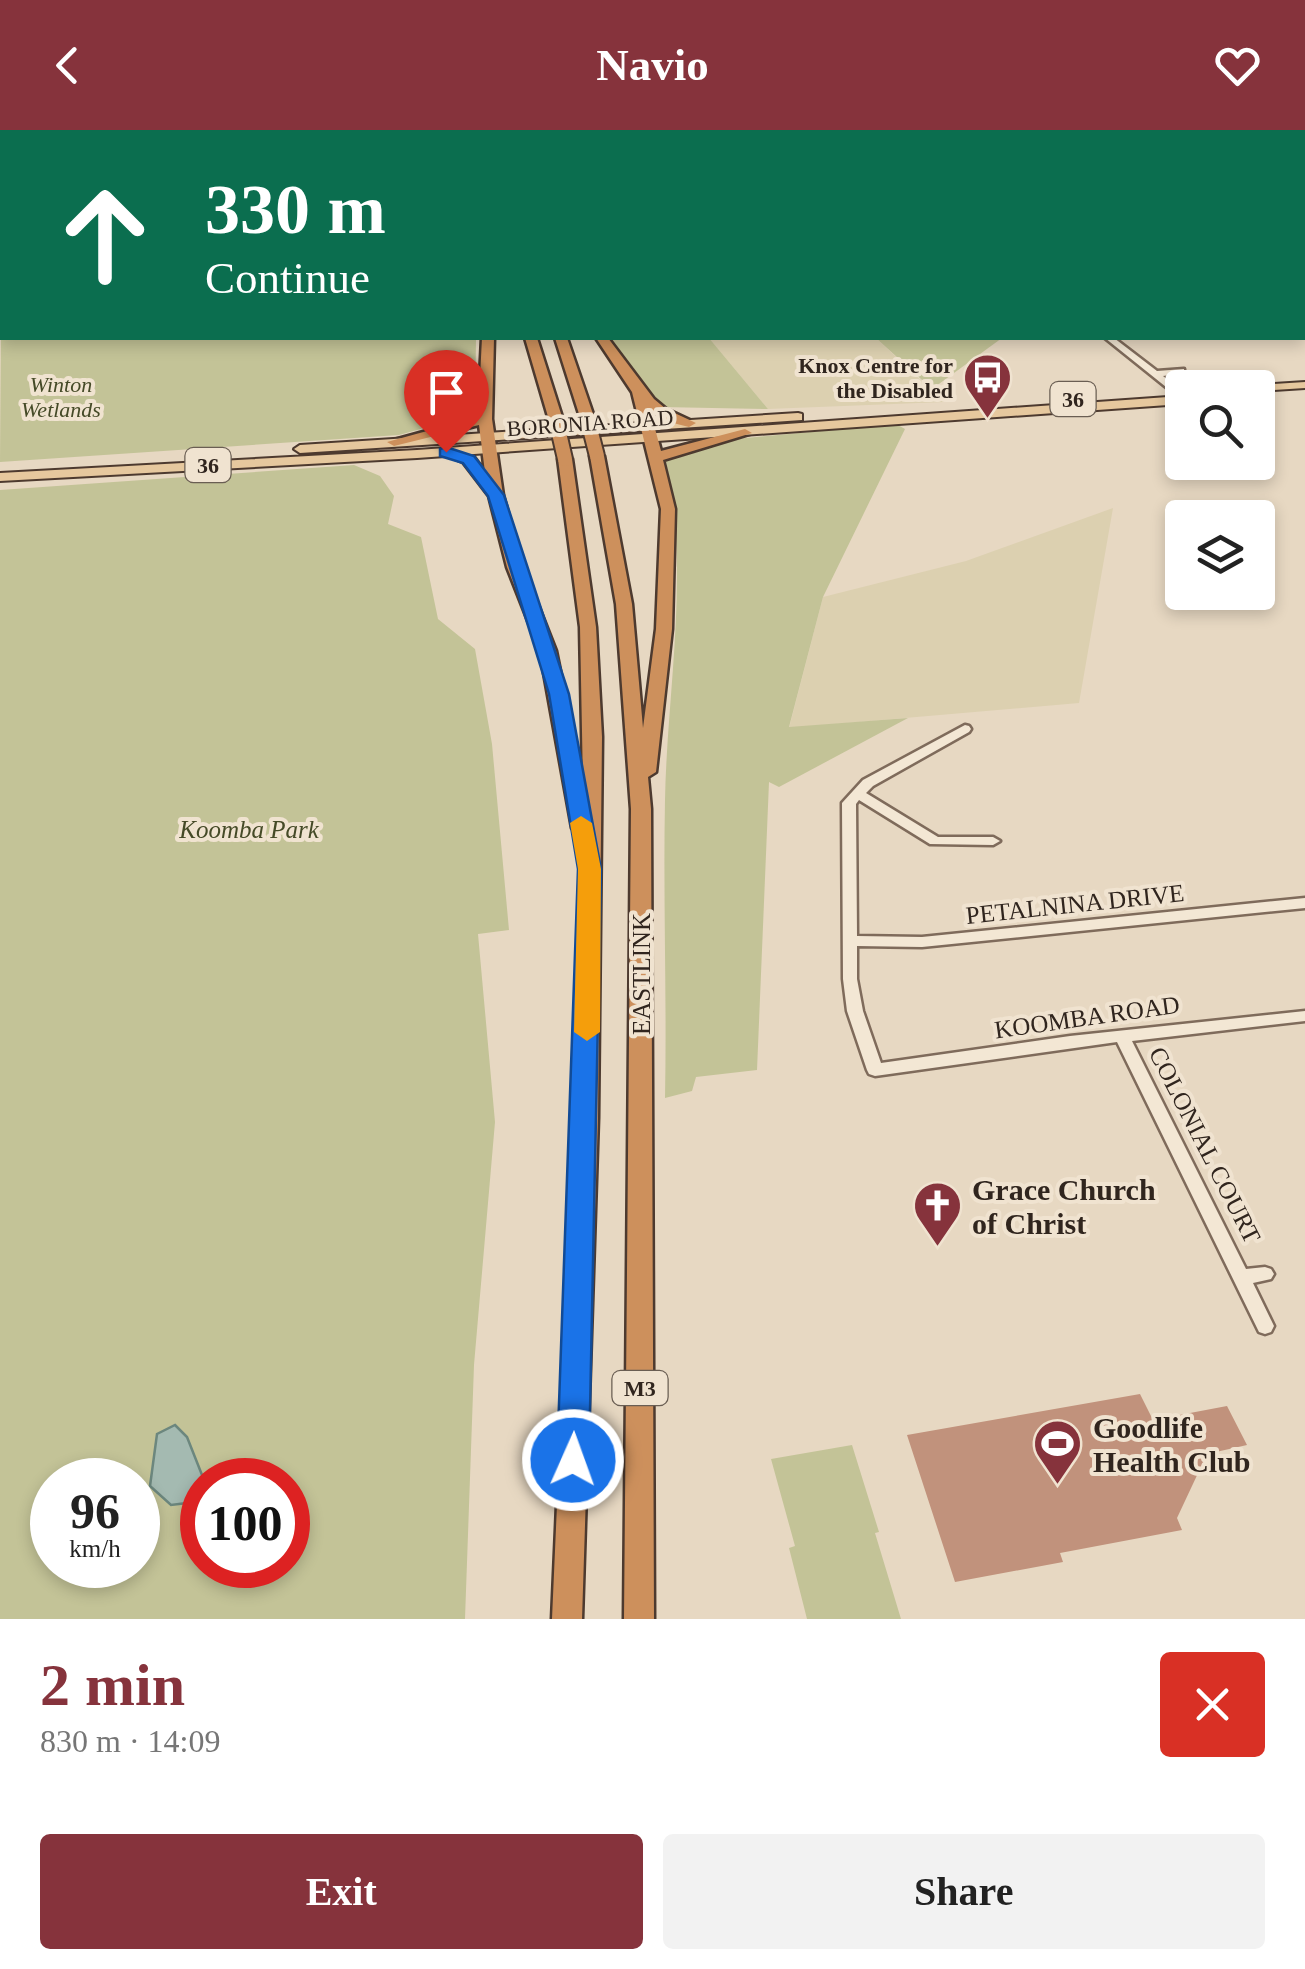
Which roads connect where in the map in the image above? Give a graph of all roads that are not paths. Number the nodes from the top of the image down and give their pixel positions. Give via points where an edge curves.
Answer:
1 (488, 340) edge
2 (531, 340) edge
3 (561, 340) edge
4 (603, 340) edge
5 (1112, 340) edge
6 (1165, 373) edge
7 (1157, 374) junction
8 (1165, 381) edge
9 (638, 388) junction
10 (1305, 389) edge
11 (1275, 391) edge
12 (1165, 396) edge
13 (1165, 397) edge
14 (1022, 402) junction
15 (1038, 410) junction
16 (906, 414) junction
17 (798, 417) junction
18 (485, 419) junction
19 (689, 423) junction
20 (830, 425) junction
21 (746, 432) joint
22 (651, 440) junction
23 (394, 442) junction
24 (489, 443) junction
25 (446, 452) junction
26 (86, 468) junction
27 (0, 469) edge
28 (0, 477) edge
29 (496, 495) junction
30 (964, 729) dead end
31 (856, 792) junction
32 (641, 808) junction
33 (993, 840) dead end
34 (590, 869) junction
35 (1305, 903) edge
36 (849, 941) junction
37 (1305, 1016) edge
38 (1122, 1036) junction
39 (1265, 1274) dead end
40 (1243, 1277) junction
41 (1265, 1326) dead end
42 (567, 1619) edge
43 (639, 1619) edge

1 - 18 highway
2 - 34 highway, EASTLINK / M3, bridge via 564,459 588,627
3 - 32 highway, EASTLINK / M3, bridge via 598,456 624,604
4 - 9 highway
5 - 7 street
6 - 7 street
7 - 8 street
9 - 19 highway via 661,414
9 - 22 highway
10 - 11 main road
12 - 14 main road, BORONIA ROAD / 36
13 - 15 main road, BORONIA ROAD / 36
14 - 15 main road
14 - 16 main road, BORONIA ROAD / 36
15 - 16 main road, BORONIA ROAD / 36
16 - 17 main road, BORONIA ROAD / 36
16 - 20 main road, BORONIA ROAD / 36
17 - 19 main road, BORONIA ROAD / 36
17 - 20 main road
18 - 23 highway
18 - 24 highway
19 - 22 main road, BORONIA ROAD / 36
20 - 21 main road, BORONIA ROAD / 36
21 - 22 highway
22 - 24 main road, BORONIA ROAD / 36
22 - 32 highway via 668,510 666,604
23 - 24 main road, BORONIA ROAD / 36
23 - 26 main road, BORONIA ROAD / 36
24 - 25 main road, BORONIA ROAD / 36
24 - 29 highway
25 - 26 main road, BORONIA ROAD / 36
25 - 29 highway via 468,459
26 - 27 main road, BORONIA ROAD / 36
26 - 28 main road, BORONIA ROAD / 36
29 - 34 highway via 555,680
30 - 31 street
31 - 33 street via 935,842
31 - 36 street via 846,814
32 - 43 highway, EASTLINK / M3
34 - 42 highway, EASTLINK / M3
35 - 36 street, PETALNINA DRIVE via 922,942
36 - 38 street, KOOMBA ROAD via 852,1000 875,1070
37 - 38 street, KOOMBA ROAD
38 - 40 street, COLONIAL COURT
39 - 40 street, COLONIAL COURT
40 - 41 street, COLONIAL COURT

